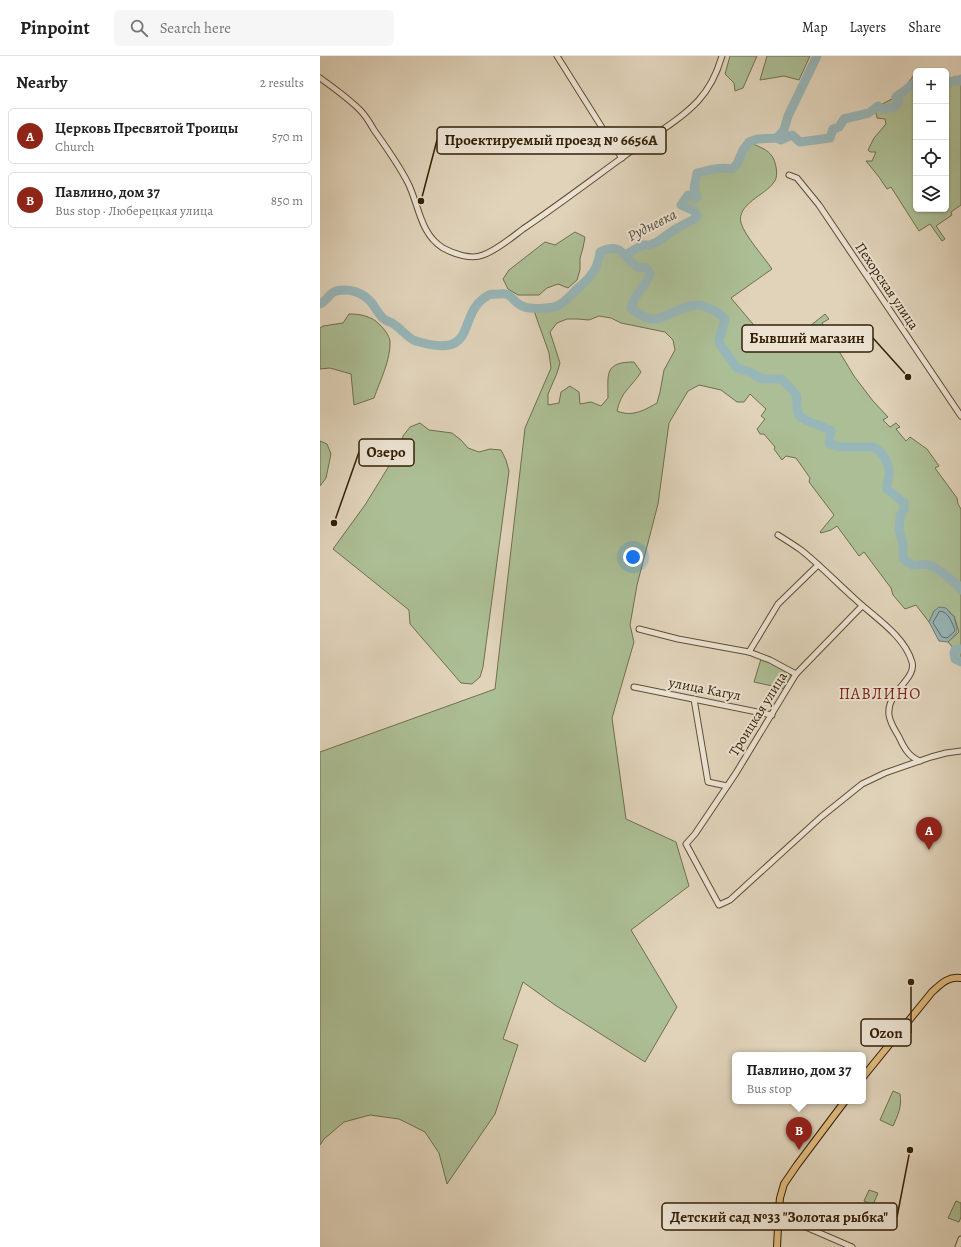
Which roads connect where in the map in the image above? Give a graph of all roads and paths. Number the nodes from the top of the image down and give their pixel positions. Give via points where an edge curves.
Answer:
1 (557, 56) edge
2 (722, 56) edge
3 (320, 78) edge
4 (622, 158) junction
5 (789, 175) dead end
6 (961, 416) edge
7 (778, 535) dead end
8 (818, 565) junction
9 (862, 606) junction
10 (639, 629) dead end
11 (749, 652) junction
12 (796, 674) junction
13 (634, 687) dead end
14 (694, 699) junction
15 (772, 715) junction
16 (961, 751) edge
17 (920, 761) junction
18 (727, 786) junction
19 (961, 978) edge
20 (866, 1073) edge
21 (843, 1104) edge
22 (778, 1214) junction
23 (961, 1239) edge
24 (777, 1247) edge
25 (852, 1247) edge
26 (958, 1247) edge

1 - 4 street
2 - 4 street via 714,78 698,101
3 - 4 street via 362,111 408,183 422,224 429,236 444,249 473,258 490,253
5 - 6 street, Пехорская улица via 797,178 819,205
7 - 8 street
8 - 9 street
8 - 11 street via 778,604
9 - 12 street, Троицкая улица
9 - 17 street via 887,626 911,660 911,671 892,698 889,713 892,725 904,747 912,758
10 - 11 street
11 - 12 street
12 - 15 street, Троицкая улица
13 - 14 street, улица Кагул
14 - 15 street, улица Кагул
14 - 18 street via 708,782
15 - 18 street, Троицкая улица
16 - 17 street
17 - 18 street, Троицкая улица via 884,773 862,784 832,807 730,900 719,905 686,844
19 - 20 main road via 950,978 932,992
21 - 22 main road via 789,1175 781,1194
22 - 24 main road
22 - 25 street
23 - 26 street

